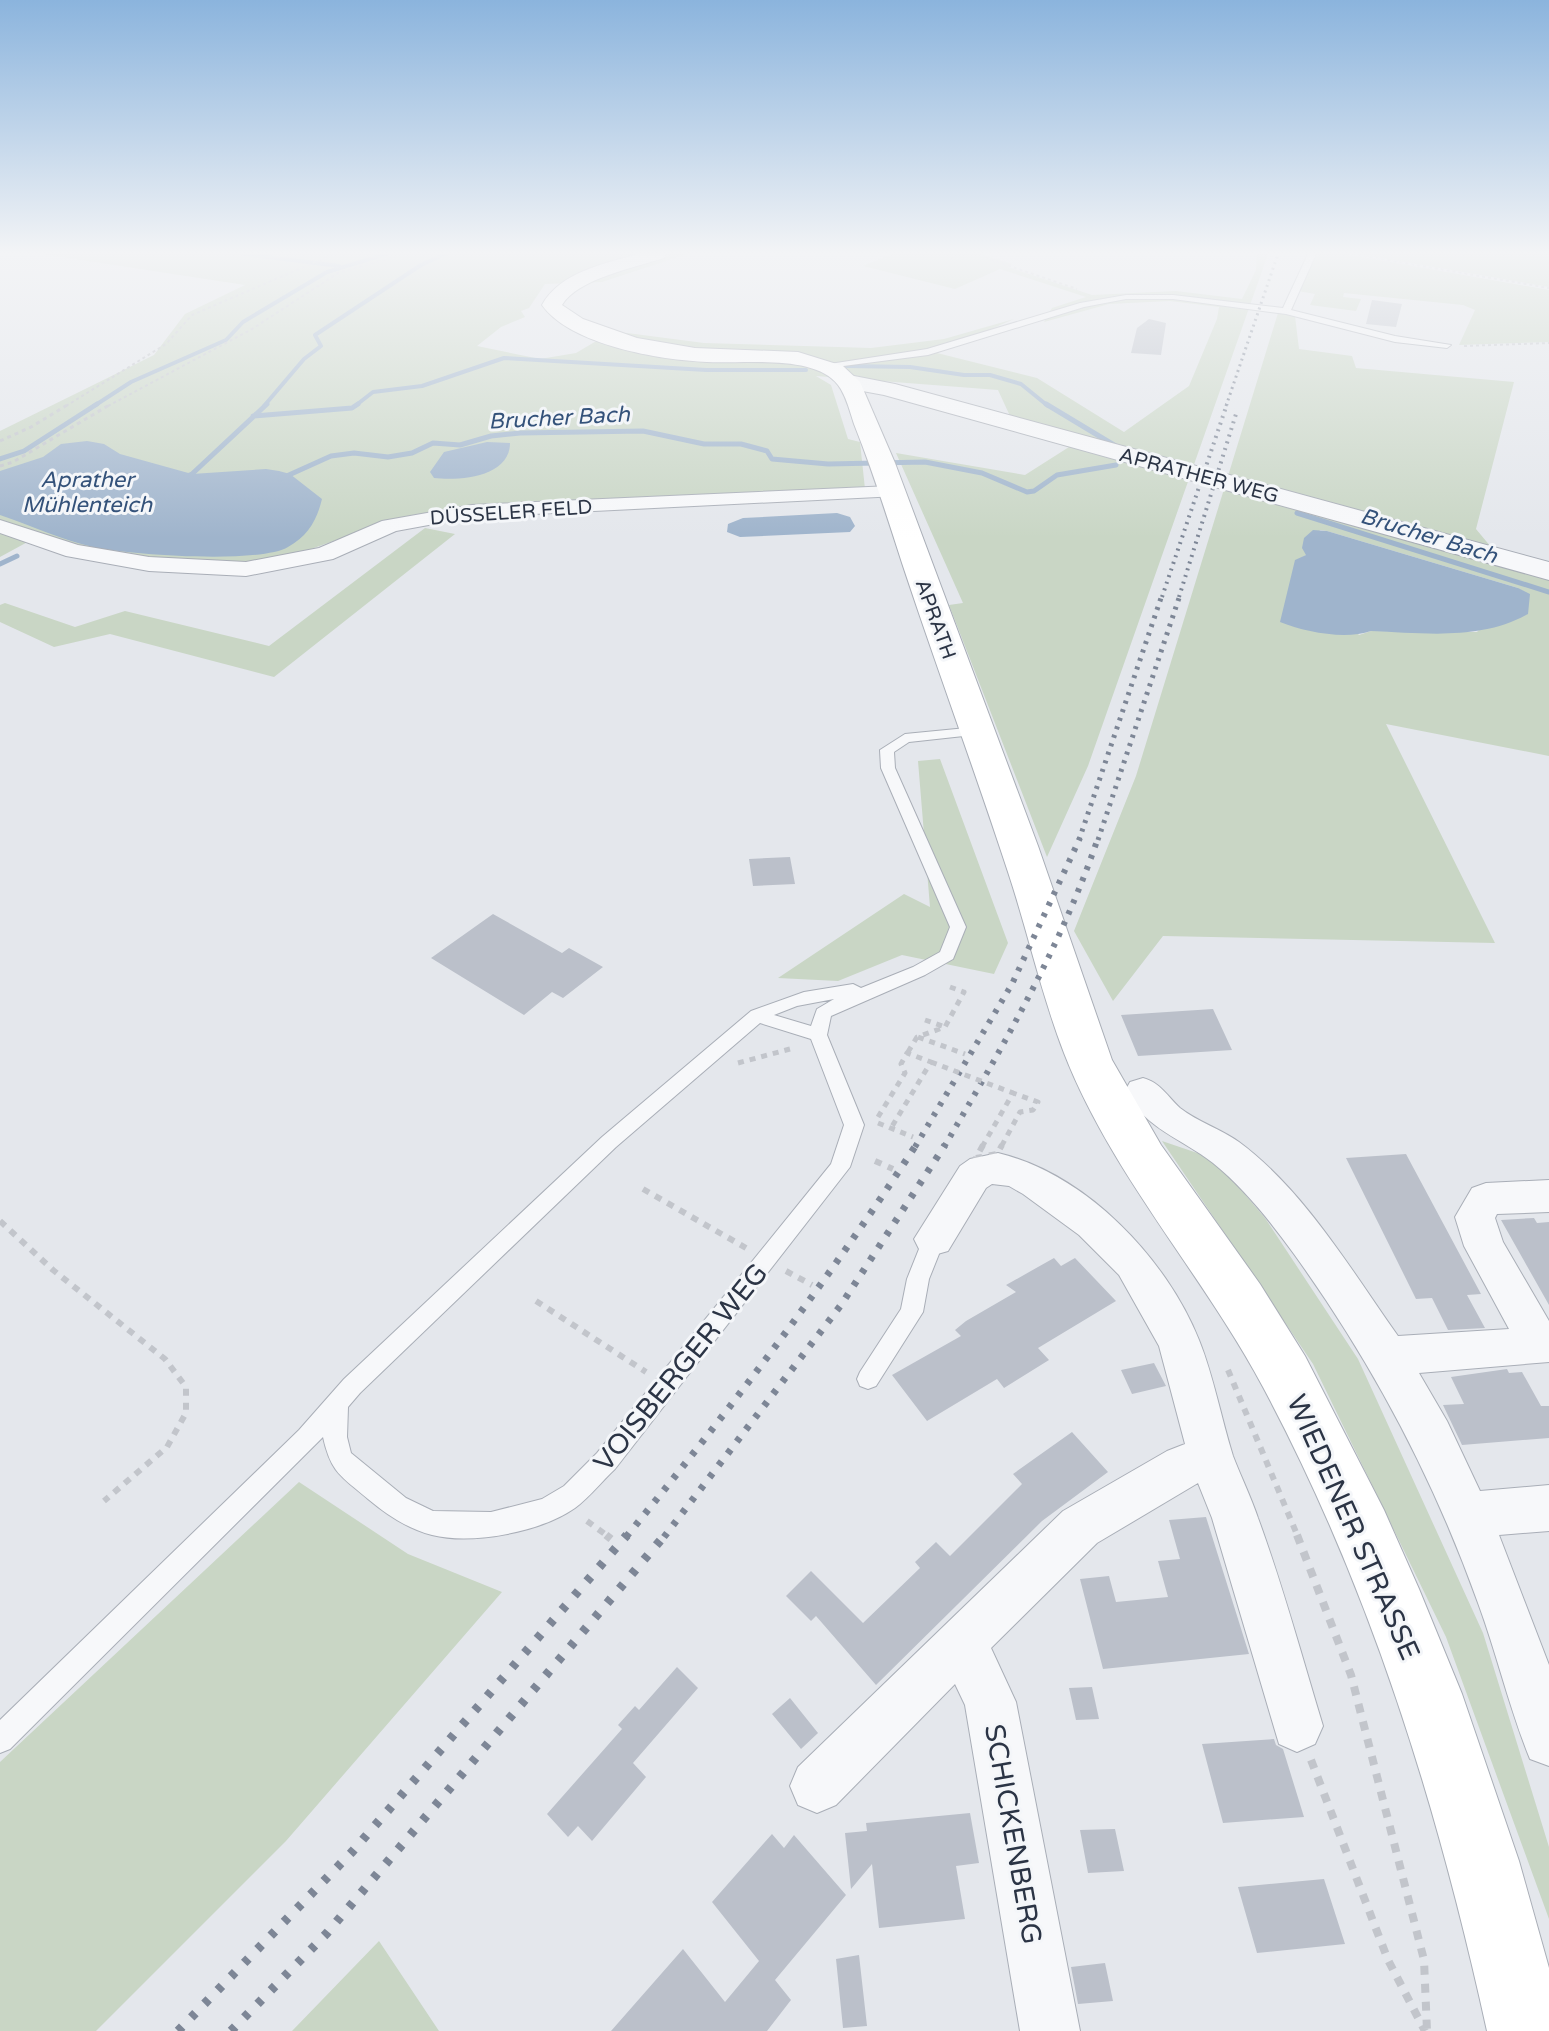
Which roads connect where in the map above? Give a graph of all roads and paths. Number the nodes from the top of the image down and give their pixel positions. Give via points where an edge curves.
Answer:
1 (158, 349) edge
2 (215, 349) edge
3 (658, 349) edge
4 (942, 349) edge
5 (828, 365) junction
6 (849, 382) junction
7 (0, 441) edge
8 (0, 466) edge
9 (883, 472) junction
10 (0, 526) edge
11 (1549, 571) edge
12 (977, 731) junction
13 (1031, 883) joint
14 (879, 986) junction
15 (950, 987) dead end
16 (757, 1016) junction
17 (925, 1020) dead end
18 (945, 1027) junction
19 (818, 1035) junction
20 (917, 1037) junction
21 (907, 1053) junction
22 (965, 1054) dead end
23 (930, 1064) junction
24 (1143, 1091) dead end
25 (1011, 1096) junction
26 (891, 1128) junction
27 (913, 1137) dead end
28 (981, 1150) dead end
29 (976, 1158) dead end
30 (875, 1161) dead end
31 (893, 1169) dead end
32 (643, 1189) dead end
33 (1549, 1196) edge
34 (0, 1221) edge
35 (934, 1239) joint
36 (767, 1260) junction
37 (812, 1285) dead end
38 (536, 1301) dead end
39 (1545, 1346) edge
40 (1387, 1356) junction
41 (868, 1379) dead end
42 (667, 1386) junction
43 (337, 1403) junction
44 (1211, 1457) junction
45 (104, 1501) dead end
46 (1549, 1508) edge
47 (1467, 1515) junction
48 (587, 1521) dead end
49 (611, 1539) dead end
50 (961, 1642) junction
51 (1545, 1717) edge
52 (1297, 1726) joint
53 (0, 1739) edge
54 (817, 1786) dead end
55 (1050, 2031) edge
56 (1425, 2031) edge
57 (1526, 2031) edge

1 - 7 path
2 - 8 path
3 - 5 main road, APRATH
4 - 5 lane, APRATH
5 - 6 main road, APRATH
6 - 9 main road, APRATH
6 - 11 street, APRATHER WEG
9 - 10 street, DÜSSELER FELD via 472,511 390,526 325,554 246,569 149,564 74,551
9 - 12 main road, APRATH
12 - 13 main road, APRATH
12 - 14 lane via 905,738 887,750 888,768 958,927 947,955
13 - 57 main road, WIEDENER STRASSE via 1070,1008 1101,1085 1144,1159 1260,1331 1347,1496 1410,1646 1470,1815
14 - 16 lane via 800,997
14 - 19 lane via 830,1007 823,1013
15 - 18 path via 964,992
16 - 19 lane
16 - 43 lane via 609,1142
17 - 18 path
18 - 20 path
19 - 36 lane, VOISBERGER WEG via 854,1125 840,1167
20 - 21 path
20 - 22 path
21 - 23 path
21 - 26 path via 901,1064 905,1073 877,1120
23 - 25 path, bridge
23 - 26 path
24 - 40 street via 1168,1118 1225,1152 1260,1184 1307,1240
25 - 28 path
25 - 29 path via 1038,1102 1033,1110 1020,1112 997,1154
26 - 27 path
30 - 31 path
32 - 36 path
33 - 39 street via 1486,1199 1475,1217 1484,1246
34 - 45 path via 165,1359 186,1387 186,1413 167,1447
35 - 41 lane via 912,1312
35 - 44 street via 973,1177 998,1168 1037,1183 1093,1224 1133,1263 1179,1342
36 - 37 path
36 - 42 lane, VOISBERGER WEG
38 - 42 path
39 - 40 street
40 - 47 street
42 - 43 lane, VOISBERGER WEG via 606,1461 563,1502 490,1524 419,1519 365,1480 340,1459
43 - 53 lane
44 - 50 street via 1183,1466 1080,1527
44 - 52 street via 1235,1518
46 - 47 street
47 - 51 street
48 - 49 path
50 - 54 street
50 - 55 street, SCHICKENBERG via 990,1702
52 - 56 path via 1388,1960

